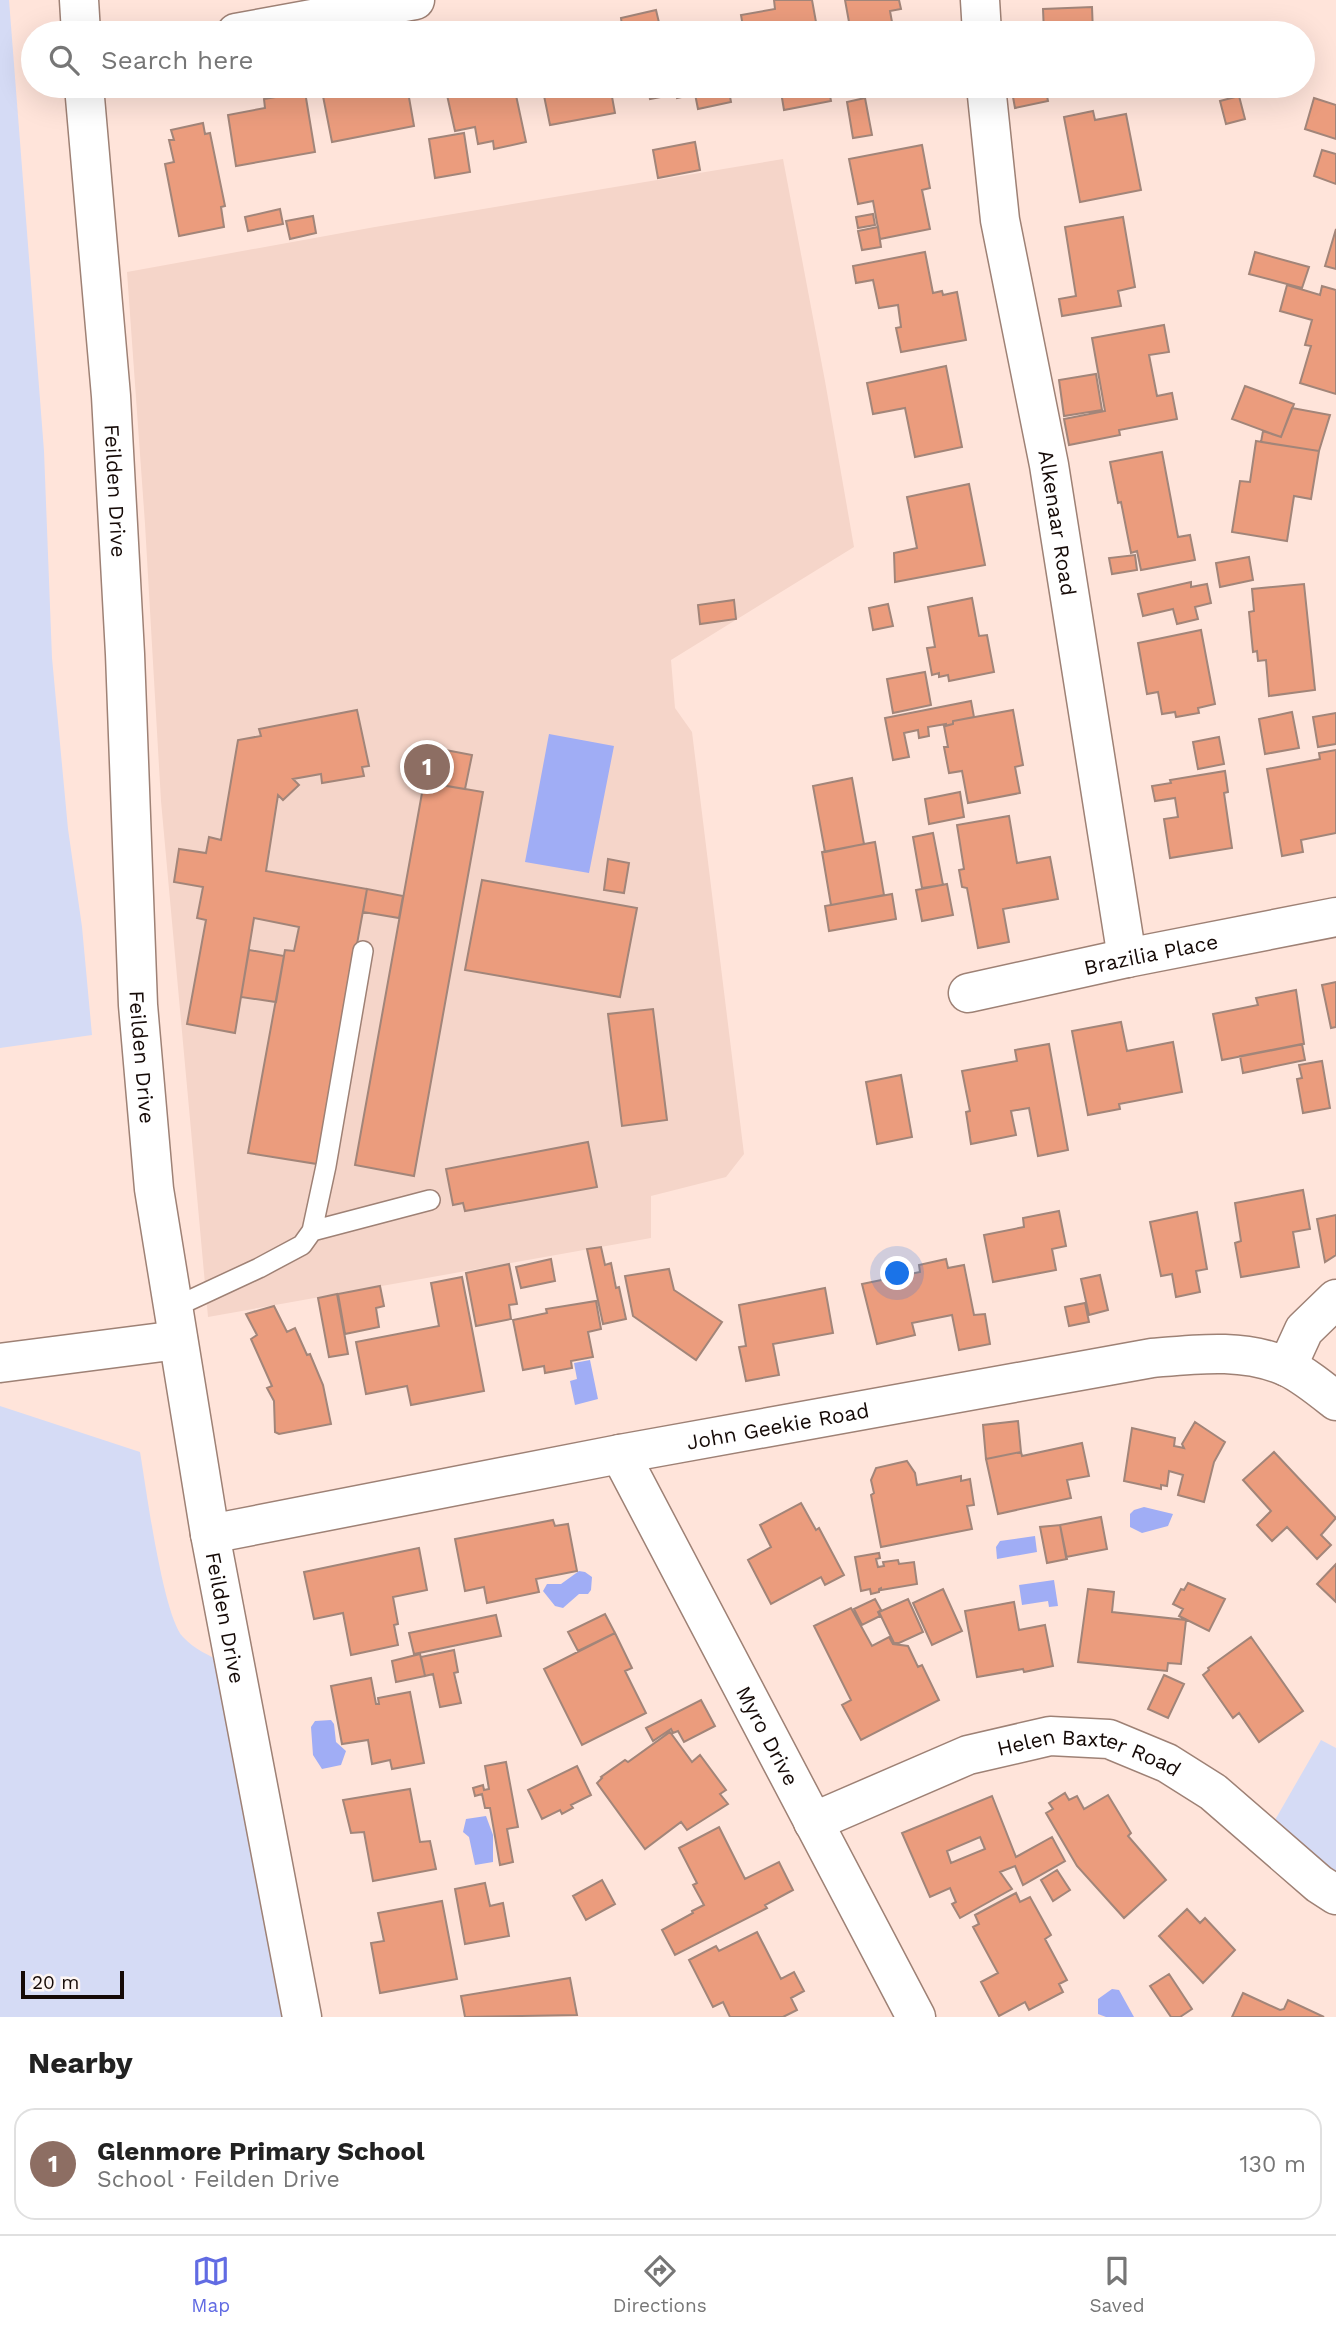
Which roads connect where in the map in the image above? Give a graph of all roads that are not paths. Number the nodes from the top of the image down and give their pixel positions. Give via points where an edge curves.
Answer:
1 (79, 0) edge
2 (415, 0) edge
3 (980, 0) edge
4 (80, 21) edge
5 (301, 21) edge
6 (981, 21) edge
7 (85, 98) edge
8 (987, 98) edge
9 (1336, 918) edge
10 (363, 951) dead end
11 (1127, 958) junction
12 (968, 993) dead end
13 (430, 1200) dead end
14 (312, 1231) junction
15 (1336, 1299) edge
16 (175, 1324) junction
17 (0, 1363) edge
18 (1287, 1367) junction
19 (1336, 1401) edge
20 (620, 1454) junction
21 (211, 1534) junction
22 (813, 1822) junction
23 (1336, 1895) edge
24 (302, 2017) edge
25 (916, 2017) edge

1 - 4 street
2 - 5 street
3 - 6 street
7 - 16 street, Feilden Drive via 112,410 139,1019 154,1189
8 - 11 street, Alkenaar Road via 1000,220 1049,465
9 - 11 street, Brazilia Place
10 - 14 lane
11 - 12 street, Brazilia Place
13 - 14 lane
14 - 16 lane via 302,1245
15 - 18 street via 1304,1330
16 - 17 street
16 - 21 street, Feilden Drive
18 - 19 street, John Geekie Road
18 - 20 street, John Geekie Road via 1245,1355 1208,1353 1152,1359
20 - 21 street, John Geekie Road
20 - 22 street, Myro Drive
21 - 24 street, Feilden Drive
22 - 23 street, Helen Baxter Road via 968,1755 1050,1736 1109,1739 1167,1763 1213,1792
22 - 25 street, Myro Drive

